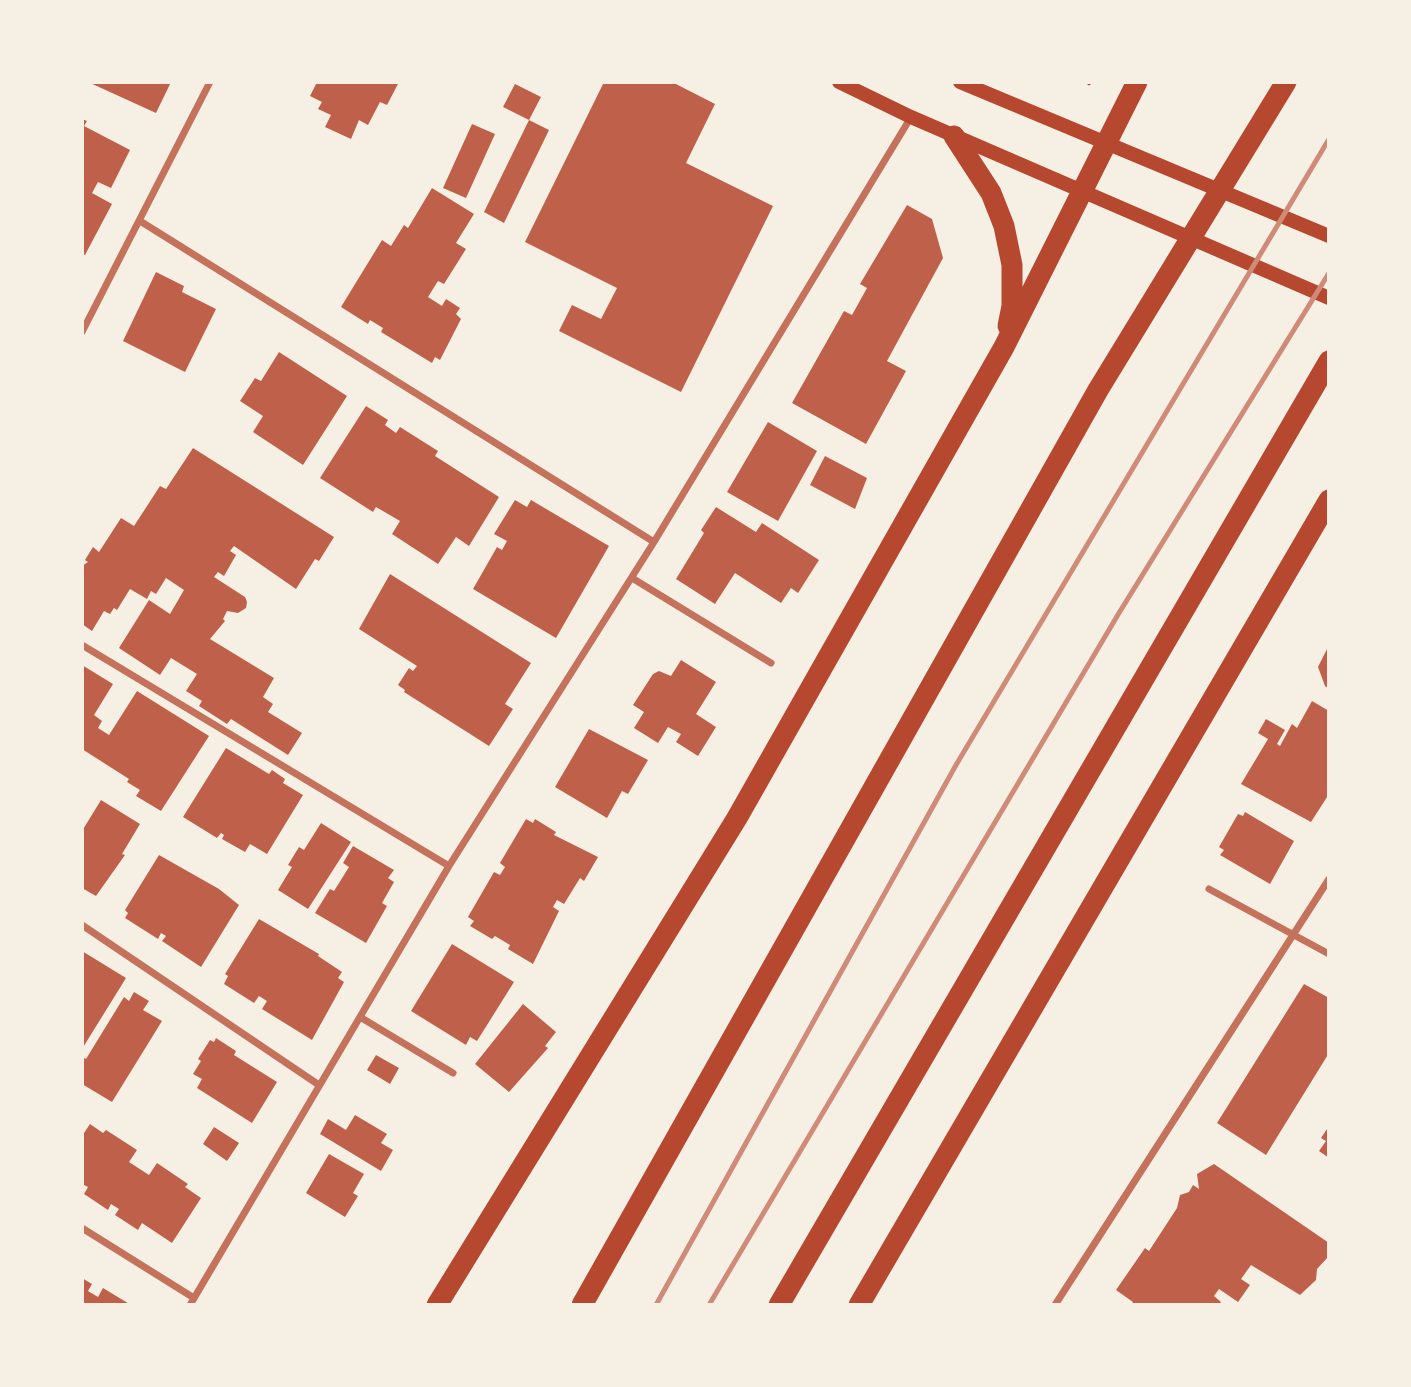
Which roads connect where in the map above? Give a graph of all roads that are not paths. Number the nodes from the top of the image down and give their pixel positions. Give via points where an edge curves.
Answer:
1 (210, 82) edge
2 (839, 82) edge
3 (960, 82) edge
4 (1137, 82) edge
5 (1286, 82) edge
6 (911, 117) junction
7 (954, 136) junction
8 (1106, 144) junction
9 (1082, 192) junction
10 (140, 220) junction
11 (1329, 236) edge
12 (1329, 298) edge
13 (82, 332) edge
14 (1004, 347) junction
15 (1329, 361) edge
16 (1329, 500) edge
17 (654, 542) junction
18 (632, 578) junction
19 (82, 645) edge
20 (771, 663) dead end
21 (449, 866) junction
22 (1329, 879) edge
23 (1209, 889) dead end
24 (82, 925) edge
25 (1293, 936) junction
26 (1329, 954) edge
27 (360, 1017) junction
28 (453, 1073) dead end
29 (319, 1085) junction
30 (82, 1227) edge
31 (192, 1301) edge
32 (437, 1305) edge
33 (582, 1305) edge
34 (779, 1305) edge
35 (859, 1305) edge
36 (1055, 1305) edge

1 - 10 street
2 - 6 main road
3 - 8 main road
4 - 8 highway
5 - 33 highway via 1098,390
6 - 7 main road
6 - 17 street
7 - 9 main road
7 - 14 highway via 991,193 1004,226 1012,265 1012,306
8 - 9 highway
8 - 11 main road
9 - 12 main road
9 - 14 highway
10 - 13 street
10 - 17 street
14 - 32 highway via 737,818
15 - 34 highway
16 - 35 highway
17 - 18 street
18 - 20 street
18 - 21 street
19 - 21 street
21 - 27 street
22 - 25 street
23 - 25 street
24 - 29 street
25 - 26 street
25 - 36 street
27 - 28 street
27 - 29 street
29 - 31 street
30 - 31 street

